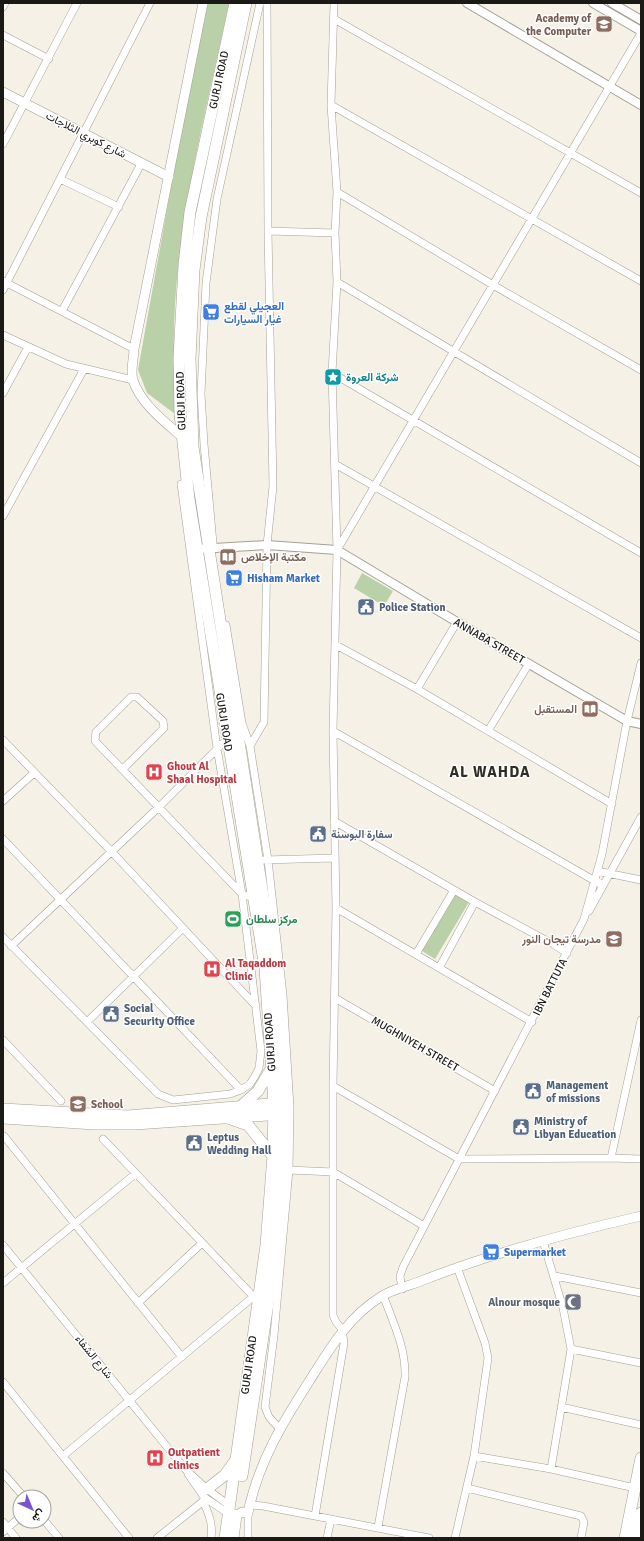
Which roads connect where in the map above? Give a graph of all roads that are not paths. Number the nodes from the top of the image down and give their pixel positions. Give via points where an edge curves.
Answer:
1 (5, 3) edge
2 (77, 3) edge
3 (150, 3) edge
4 (203, 3) edge
5 (235, 3) edge
6 (246, 3) edge
7 (260, 3) edge
8 (267, 3) edge
9 (334, 3) edge
10 (466, 3) edge
11 (593, 3) edge
12 (612, 3) edge
13 (3, 7) edge
14 (334, 19) junction
15 (641, 20) edge
16 (641, 32) edge
17 (3, 35) edge
18 (230, 52) junction
19 (49, 58) junction
20 (610, 86) junction
21 (3, 92) edge
22 (24, 103) junction
23 (641, 104) edge
24 (331, 105) junction
25 (83, 134) junction
26 (3, 144) edge
27 (571, 152) junction
28 (141, 164) junction
29 (169, 177) junction
30 (60, 179) junction
31 (337, 192) junction
32 (641, 193) edge
33 (119, 207) junction
34 (532, 219) junction
35 (268, 231) junction
36 (335, 233) junction
37 (641, 281) edge
38 (5, 282) edge
39 (337, 282) junction
40 (493, 285) junction
41 (3, 290) edge
42 (62, 311) junction
43 (3, 335) edge
44 (28, 347) junction
45 (134, 349) junction
46 (455, 351) junction
47 (84, 369) junction
48 (641, 370) edge
49 (332, 373) junction
50 (133, 380) junction
51 (3, 393) edge
52 (414, 420) junction
53 (182, 437) junction
54 (641, 462) edge
55 (335, 464) junction
56 (181, 484) dead end
57 (374, 486) junction
58 (3, 516) edge
59 (267, 545) junction
60 (206, 549) junction
61 (337, 550) junction
62 (641, 553) edge
63 (456, 622) junction
64 (641, 638) edge
65 (336, 645) junction
66 (528, 664) junction
67 (641, 664) edge
68 (417, 689) junction
69 (627, 721) junction
70 (641, 724) edge
71 (333, 730) junction
72 (488, 731) junction
73 (227, 739) junction
74 (3, 740) edge
75 (250, 746) junction
76 (217, 748) junction
77 (123, 768) junction
78 (34, 772) junction
79 (3, 801) edge
80 (612, 804) junction
81 (159, 807) junction
82 (641, 817) edge
83 (334, 821) junction
84 (3, 840) edge
85 (112, 851) junction
86 (334, 858) junction
87 (263, 860) junction
88 (598, 871) junction
89 (610, 874) junction
90 (641, 880) edge
91 (595, 881) junction
92 (604, 884) junction
93 (454, 890) junction
94 (242, 894) junction
95 (253, 898) junction
96 (61, 900) junction
97 (475, 902) junction
98 (336, 908) junction
99 (584, 919) junction
100 (183, 928) junction
101 (3, 937) edge
102 (573, 942) junction
103 (553, 944) junction
104 (11, 946) junction
105 (567, 953) junction
106 (416, 954) junction
107 (269, 967) junction
108 (439, 968) junction
109 (133, 977) junction
110 (335, 998) junction
111 (256, 1006) junction
112 (641, 1020) edge
113 (87, 1022) junction
114 (532, 1022) junction
115 (3, 1040) edge
116 (272, 1068) junction
117 (333, 1086) junction
118 (241, 1090) junction
119 (495, 1090) junction
120 (173, 1100) junction
121 (61, 1101) dead end
122 (239, 1108) junction
123 (3, 1109) edge
124 (278, 1109) junction
125 (3, 1118) edge
126 (176, 1118) junction
127 (228, 1118) junction
128 (4, 1136) dead end
129 (103, 1138) dead end
130 (273, 1156) junction
131 (611, 1158) junction
132 (459, 1159) junction
133 (641, 1159) edge
134 (290, 1170) junction
135 (333, 1172) junction
136 (135, 1174) junction
137 (641, 1216) edge
138 (75, 1224) junction
139 (424, 1226) junction
140 (543, 1242) junction
141 (201, 1244) junction
142 (3, 1245) edge
143 (22, 1267) junction
144 (457, 1267) junction
145 (554, 1276) junction
146 (3, 1283) edge
147 (402, 1289) junction
148 (641, 1293) edge
149 (383, 1295) junction
150 (256, 1299) junction
151 (138, 1303) junction
152 (342, 1329) junction
153 (571, 1349) junction
154 (182, 1357) junction
155 (641, 1363) edge
156 (3, 1382) edge
157 (129, 1402) junction
158 (561, 1407) junction
159 (641, 1425) edge
160 (279, 1428) junction
161 (63, 1456) junction
162 (474, 1456) junction
163 (641, 1458) edge
164 (237, 1459) junction
165 (551, 1469) junction
166 (3, 1472) edge
167 (467, 1488) junction
168 (635, 1488) junction
169 (17, 1489) edge
170 (205, 1496) junction
171 (238, 1510) junction
172 (641, 1513) edge
173 (315, 1516) junction
174 (331, 1519) junction
175 (5, 1527) edge
176 (378, 1527) junction
177 (52, 1529) edge
178 (16, 1538) edge
179 (59, 1538) edge
180 (129, 1538) edge
181 (157, 1538) edge
182 (211, 1538) edge
183 (225, 1538) edge
184 (233, 1538) edge
185 (248, 1538) edge
186 (326, 1538) edge
187 (429, 1538) edge
188 (455, 1538) edge
189 (581, 1538) edge
190 (625, 1538) edge
191 (636, 1538) edge

1 - 13 street
2 - 19 street
3 - 25 street
4 - 29 main road
5 - 18 main road, GURJI ROAD
6 - 18 main road, GURJI ROAD
7 - 60 street via 217,199 206,283 202,394
8 - 35 street
9 - 14 street
10 - 20 street
11 - 16 street
12 - 15 street
14 - 24 street
14 - 27 street
16 - 20 street
17 - 19 street
18 - 53 main road, GURJI ROAD via 190,212 179,358
18 - 60 main road, GURJI ROAD via 201,217 192,299 190,359 193,447
19 - 22 street
20 - 23 street
20 - 27 street
21 - 22 main road, شارع كوبري الثلاجات
22 - 25 main road, شارع كوبري الثلاجات
22 - 26 street
24 - 31 street
24 - 34 street
25 - 28 main road, شارع كوبري الثلاجات
25 - 30 street
27 - 32 street
27 - 34 street
28 - 29 main road, شارع كوبري الثلاجات
28 - 33 street
29 - 45 main road
30 - 33 street
30 - 38 street
31 - 36 street
31 - 40 street
33 - 42 street
34 - 37 street
34 - 40 street
35 - 36 street
35 - 59 street via 273,486
36 - 39 street
38 - 41 street
38 - 42 street
39 - 46 street
39 - 49 street
40 - 46 street
40 - 48 street
42 - 45 street
43 - 44 street
44 - 47 street
44 - 51 street
45 - 50 main road
46 - 52 street
46 - 54 street
47 - 50 street
47 - 58 street
49 - 52 street
49 - 55 street
50 - 53 main road via 153,412
52 - 57 street
52 - 62 street
53 - 60 main road, GURJI ROAD
55 - 57 street
55 - 61 street
56 - 76 street
57 - 61 street
57 - 64 street
59 - 60 street, ANNABA STREET
59 - 61 street, ANNABA STREET
59 - 75 street via 264,722
60 - 73 main road, GURJI ROAD
60 - 75 street via 242,723
60 - 87 main road, GURJI ROAD
61 - 63 street, ANNABA STREET
61 - 65 street
63 - 66 street, ANNABA STREET
63 - 68 street
65 - 68 street
65 - 71 street
66 - 69 street, ANNABA STREET
66 - 72 street
67 - 69 street, IBN BATTUTA
68 - 72 street
69 - 70 street, ANNABA STREET
69 - 80 street, IBN BATTUTA
71 - 83 street
71 - 91 street
72 - 80 street
73 - 76 street
73 - 95 main road, GURJI ROAD
74 - 78 street
75 - 87 street
76 - 81 street
76 - 94 street
77 - 77 street via 164,728 163,721 137,696 131,697 94,737 95,741
77 - 81 street
78 - 79 street
78 - 85 street
80 - 88 street, IBN BATTUTA
81 - 85 street
81 - 94 street
82 - 89 street
83 - 86 street
83 - 93 street
84 - 96 street
85 - 96 street
85 - 100 street
86 - 87 street
86 - 98 street
87 - 107 main road, GURJI ROAD
87 - 134 street via 283,995 290,1107
88 - 89 street
88 - 91 street, IBN BATTUTA
89 - 90 street
89 - 92 street
91 - 92 street
91 - 99 street, IBN BATTUTA
92 - 99 street
93 - 97 street
93 - 106 street
94 - 95 street
94 - 111 street
95 - 107 main road, GURJI ROAD
96 - 104 street
96 - 109 street
97 - 103 street
97 - 108 street
98 - 106 street
98 - 110 street
99 - 102 street, IBN BATTUTA
100 - 109 street
100 - 111 street
101 - 104 street
102 - 103 street
102 - 105 street, IBN BATTUTA
103 - 105 street
104 - 113 street
105 - 114 street, IBN BATTUTA
106 - 108 street
107 - 116 main road, GURJI ROAD
107 - 124 main road, GURJI ROAD
108 - 114 street
109 - 113 street
109 - 118 street
110 - 117 street
110 - 119 street, MUGHNIYEH STREET
111 - 118 street via 261,1051 259,1068 250,1084
112 - 131 street
113 - 120 street via 152,1089
114 - 119 street, IBN BATTUTA
115 - 121 street
116 - 122 main road via 258,1091
116 - 124 main road, GURJI ROAD
117 - 132 street
117 - 135 street
118 - 120 street via 230,1094
119 - 132 street, IBN BATTUTA
120 - 126 street
122 - 124 main road
122 - 126 main road
123 - 126 main road
124 - 127 main road
124 - 130 main road, GURJI ROAD
124 - 171 main road, GURJI ROAD via 282,1167 276,1250
125 - 126 main road via 94,1124
126 - 127 main road
127 - 130 main road via 248,1125
128 - 138 street
129 - 136 street
130 - 150 main road, GURJI ROAD via 266,1245
131 - 132 street
131 - 133 street
132 - 139 street, IBN BATTUTA
134 - 135 street
134 - 160 street via 265,1408
135 - 139 street
135 - 152 street via 333,1315
136 - 138 street
136 - 141 street
137 - 140 main road
138 - 143 street
138 - 151 street
139 - 147 street, IBN BATTUTA via 403,1267 400,1276
140 - 144 main road
140 - 145 street
141 - 150 street
141 - 151 street
142 - 143 street, شارع الشفاء
143 - 146 street
143 - 157 street, شارع الشفاء
144 - 147 main road
144 - 162 street via 485,1342 488,1358
145 - 148 street
145 - 153 street
147 - 149 main road
149 - 152 main road
149 - 176 street via 406,1363
150 - 154 street
150 - 164 main road, GURJI ROAD
151 - 154 street
152 - 160 main road
152 - 173 street via 343,1354
153 - 155 street
153 - 158 street
154 - 157 street
156 - 161 street
157 - 161 street
157 - 170 street, شارع الشفاء
158 - 159 street
158 - 165 street
160 - 171 main road via 255,1484
161 - 180 street
162 - 165 street
162 - 167 street
163 - 168 main road
164 - 170 main road
164 - 171 main road, GURJI ROAD
165 - 168 street
166 - 169 street
167 - 188 street
167 - 189 street via 581,1516 584,1522
168 - 190 main road
170 - 171 street, شارع الشفاء
170 - 181 street
170 - 182 street via 212,1526
171 - 173 street via 256,1504
171 - 183 main road, GURJI ROAD
171 - 184 main road, GURJI ROAD
171 - 185 street
172 - 191 main road
173 - 174 street
174 - 176 street
174 - 186 street
175 - 178 street
176 - 187 street
177 - 179 street

